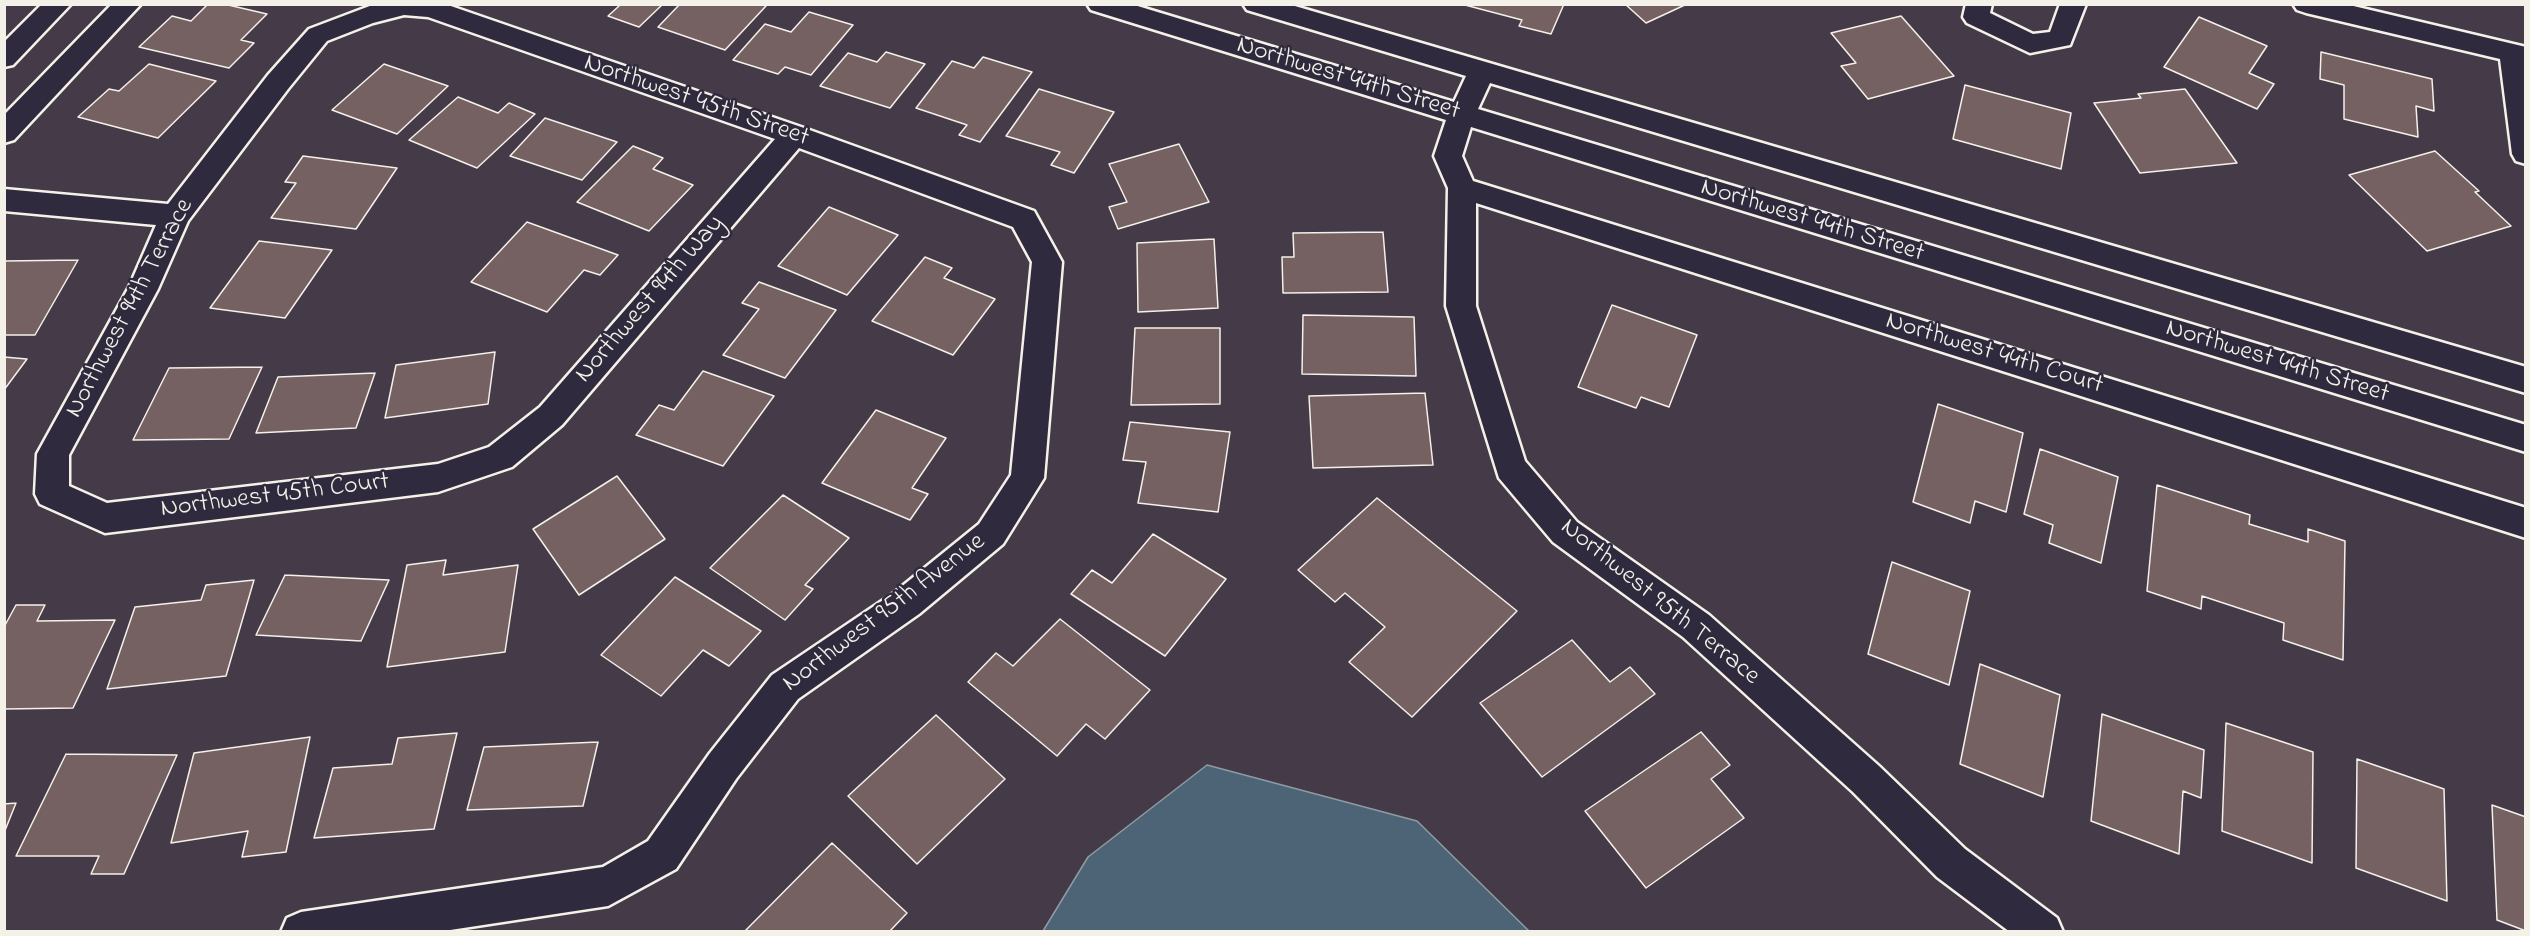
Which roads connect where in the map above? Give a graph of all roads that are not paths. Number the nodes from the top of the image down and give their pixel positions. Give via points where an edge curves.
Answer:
1 (58, 4) edge
2 (128, 4) edge
3 (1100, 4) edge
4 (1256, 4) edge
5 (1979, 4) edge
6 (2073, 4) edge
7 (2306, 4) edge
8 (2341, 9) edge
9 (365, 16) joint
10 (2519, 54) edge
11 (4, 58) edge
12 (1482, 71) junction
13 (1461, 115) junction
14 (4, 133) edge
15 (794, 135) junction
16 (2526, 154) edge
17 (1462, 188) junction
18 (4, 200) edge
19 (175, 216) junction
20 (1024, 219) joint
21 (2526, 380) edge
22 (2526, 439) edge
23 (500, 457) joint
24 (52, 494) joint
25 (2526, 523) edge
26 (301, 932) edge
27 (2043, 932) edge

1 - 11 street
2 - 14 street
3 - 13 street, Northwest 44th Street
4 - 12 street, Northwest 44th Street
5 - 6 street via 1976,17 2031,44 2061,39
7 - 8 street
8 - 10 street
9 - 15 street, Northwest 45th Street via 404,6 432,9
9 - 19 street, Northwest 94th Terrace via 318,35
10 - 16 street
12 - 13 street, Northwest 95th Terrace
12 - 21 street, Northwest 44th Street
13 - 17 street, Northwest 95th Terrace via 1448,156
13 - 22 street, Northwest 44th Street
15 - 20 street, Northwest 45th Street
15 - 23 street, Northwest 94th Way via 551,416
17 - 25 street, Northwest 44th Court
17 - 27 street, Northwest 95th Terrace via 1461,306 1511,468 1565,532 1696,626 1866,779 1951,863
18 - 19 street
19 - 24 street, Northwest 94th Terrace via 143,289 53,454
20 - 26 street, Northwest 95th Avenue via 1047,262 1026,478 991,534 907,603 785,687 723,766 662,855 608,886
23 - 24 street, Northwest 45th Court via 438,478 105,518

